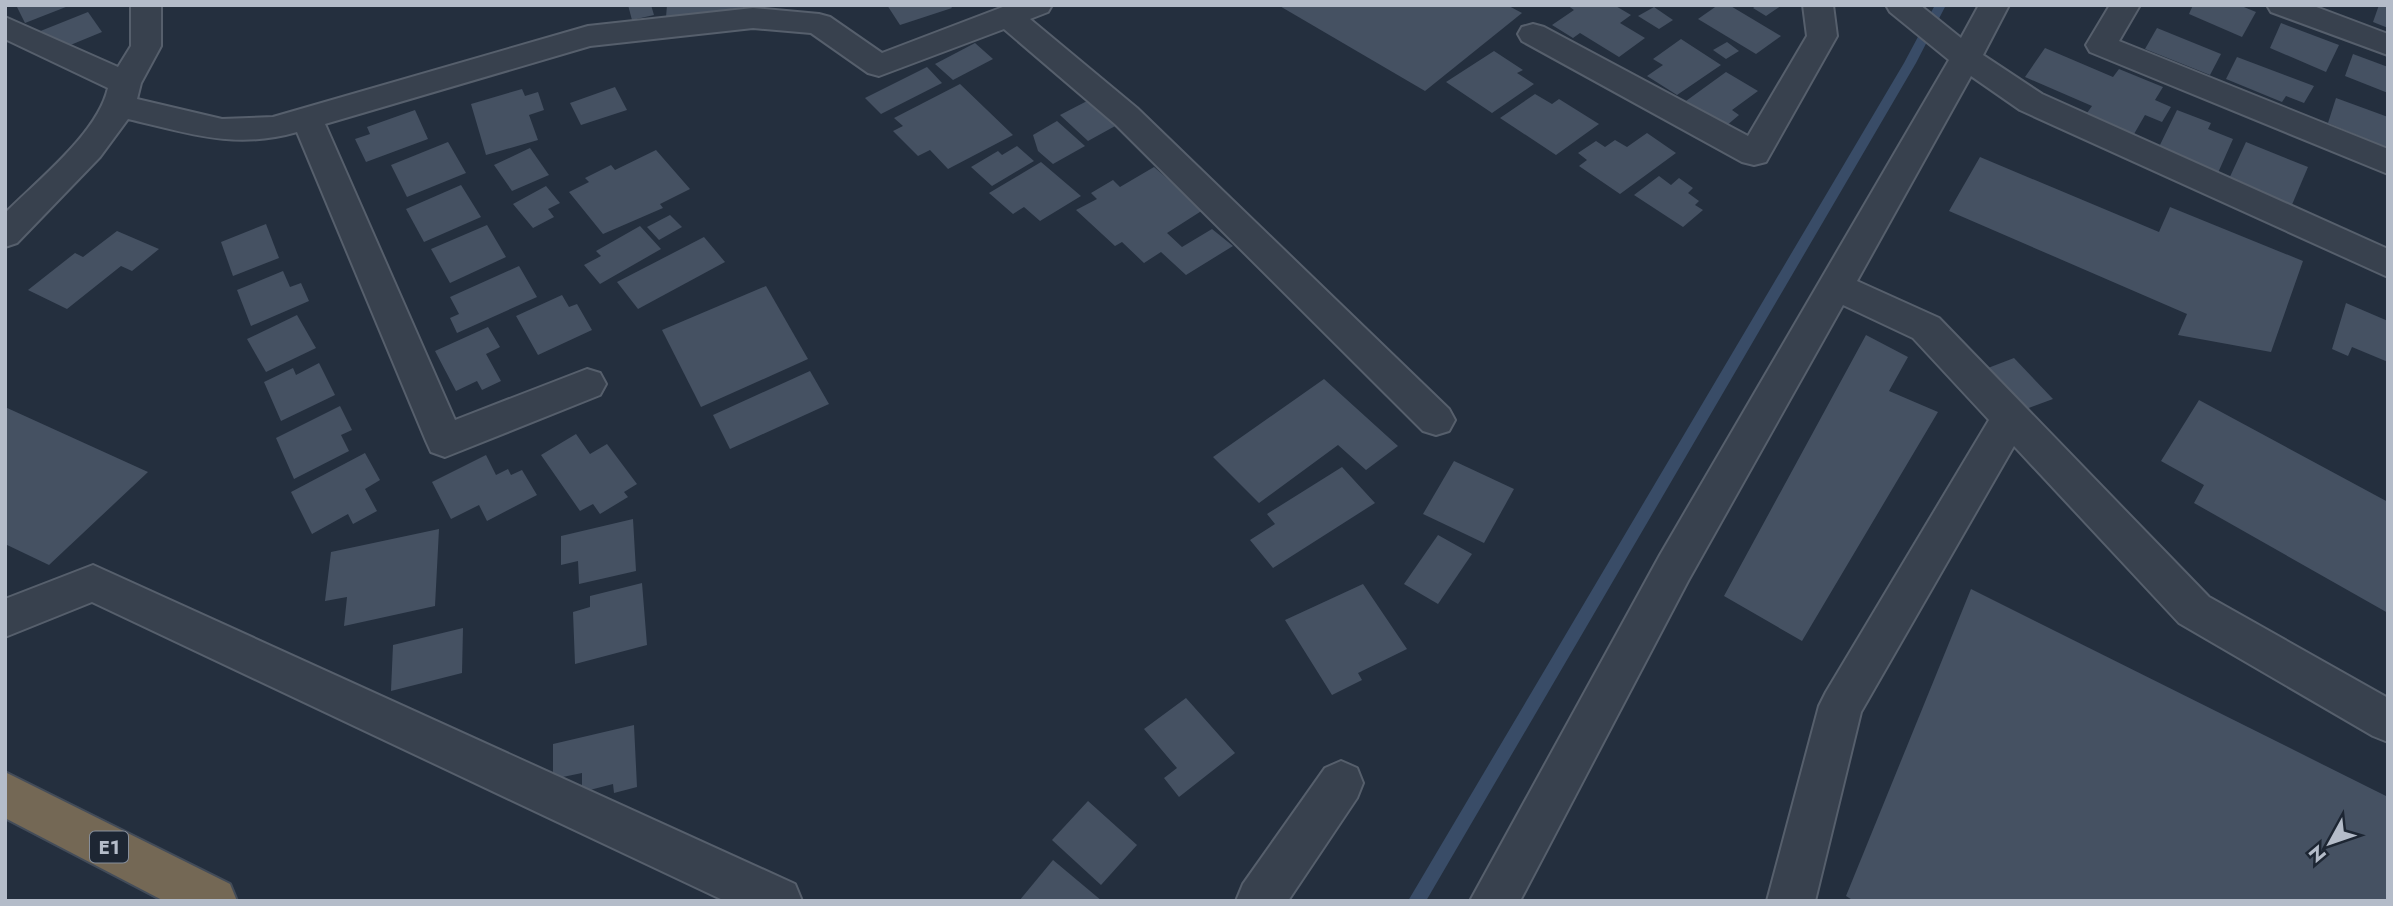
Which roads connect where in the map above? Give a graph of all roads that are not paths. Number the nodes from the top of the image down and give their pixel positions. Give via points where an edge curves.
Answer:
1 (146, 5) edge
2 (1818, 5) edge
3 (1901, 5) edge
4 (1994, 5) edge
5 (2125, 5) edge
6 (2282, 5) edge
7 (1023, 11) edge
8 (814, 14) edge
9 (5, 27) edge
10 (1533, 34) dead end
11 (2388, 45) edge
12 (1966, 58) junction
13 (122, 94) junction
14 (307, 118) junction
15 (2388, 162) edge
16 (5, 234) edge
17 (2388, 264) edge
18 (1835, 286) junction
19 (587, 384) dead end
20 (2011, 417) junction
21 (1436, 420) dead end
22 (5, 618) edge
23 (2388, 721) edge
24 (1340, 783) dead end
25 (5, 794) edge
26 (214, 901) edge
27 (778, 901) edge
28 (1260, 901) edge
29 (1494, 901) edge
30 (1791, 901) edge

1 - 13 street via 146,46
2 - 10 street via 1822,36 1754,153
3 - 12 street
4 - 12 street
5 - 15 street via 2101,45
6 - 11 street
7 - 8 street via 878,66
7 - 21 street
8 - 14 street via 587,36
9 - 13 street
12 - 17 street via 2031,102
12 - 18 street
13 - 14 street via 222,130 273,128
13 - 16 street via 88,149
14 - 19 street via 444,441
18 - 20 street via 1926,328
18 - 29 street via 1674,568
20 - 23 street via 2194,610
20 - 30 street via 1841,706
22 - 27 street via 93,583
24 - 28 street
25 - 26 highway, E1

